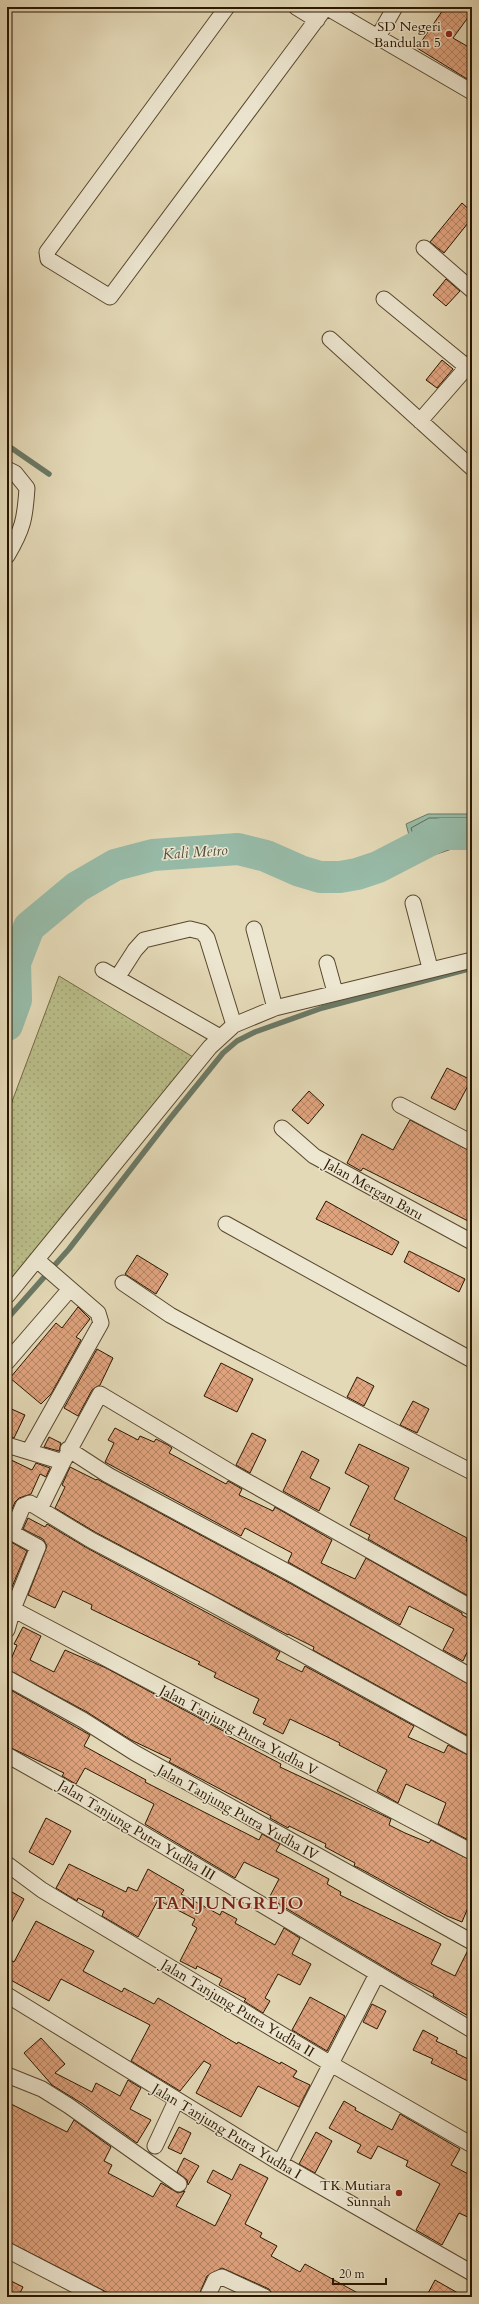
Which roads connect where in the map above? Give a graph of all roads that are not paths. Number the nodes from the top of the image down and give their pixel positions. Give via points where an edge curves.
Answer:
1 (227, 7) edge
2 (296, 7) edge
3 (326, 7) edge
4 (395, 7) edge
5 (317, 20) junction
6 (378, 37) junction
7 (472, 92) edge
8 (424, 248) dead end
9 (472, 290) edge
10 (384, 298) dead end
11 (330, 339) dead end
12 (470, 364) edge
13 (420, 421) junction
14 (472, 468) edge
15 (7, 469) edge
16 (7, 556) edge
17 (413, 904) dead end
18 (254, 929) dead end
19 (472, 960) edge
20 (327, 963) dead end
21 (430, 968) junction
22 (103, 970) dead end
23 (117, 978) junction
24 (335, 992) junction
25 (275, 1008) junction
26 (234, 1024) junction
27 (220, 1037) junction
28 (400, 1105) dead end
29 (282, 1128) dead end
30 (472, 1142) edge
31 (226, 1224) dead end
32 (472, 1242) edge
33 (40, 1263) junction
34 (123, 1282) dead end
35 (70, 1289) junction
36 (7, 1296) edge
37 (472, 1360) edge
38 (7, 1362) edge
39 (7, 1445) edge
40 (29, 1451) junction
41 (65, 1456) junction
42 (472, 1472) edge
43 (40, 1510) junction
44 (9, 1531) edge
45 (10, 1607) edge
46 (472, 1608) edge
47 (7, 1630) edge
48 (472, 1677) edge
49 (7, 1678) edge
50 (472, 1748) edge
51 (7, 1755) edge
52 (472, 1852) edge
53 (7, 1864) edge
54 (472, 1942) edge
55 (377, 1974) junction
56 (7, 1995) edge
57 (472, 2030) edge
58 (331, 2064) junction
59 (7, 2075) edge
60 (176, 2101) junction
61 (472, 2145) edge
62 (155, 2146) dead end
63 (280, 2163) junction
64 (179, 2184) dead end
65 (7, 2250) edge
66 (472, 2273) edge
67 (98, 2297) edge
68 (207, 2297) edge
69 (265, 2297) edge

1 - 5 street via 47,252 48,259 110,296
2 - 5 street
3 - 5 street
3 - 6 street
4 - 6 street
6 - 7 street
8 - 9 street
10 - 12 street
11 - 13 street
12 - 13 street
13 - 14 street
15 - 16 street via 15,472 27,488 21,533
17 - 21 street
18 - 25 street
19 - 21 street
20 - 24 street
21 - 24 street
22 - 23 street
23 - 26 street via 134,950 144,940 190,929 197,930 207,938
23 - 27 street
24 - 25 street
25 - 26 street
26 - 27 street
27 - 33 street
28 - 30 street
29 - 32 street, Jalan Mergan Baru via 314,1156
31 - 37 street
33 - 35 street
33 - 36 street
34 - 42 street via 170,1315
35 - 38 street
35 - 40 street via 98,1313 101,1323
39 - 40 street
40 - 41 street
41 - 43 street
41 - 46 street via 100,1394 232,1473
41 - 48 street via 108,1475 297,1577
43 - 44 street via 30,1504 24,1504
43 - 50 street
44 - 45 street via 38,1547
45 - 47 street
45 - 52 street, Jalan Tanjung Putra Yudha V
49 - 54 street, Jalan Tanjung Putra Yudha IV via 134,1753
51 - 55 street, Jalan Tanjung Putra Yudha III
53 - 58 street, Jalan Tanjung Putra Yudha II via 42,1890
55 - 57 street, Jalan Tanjung Putra Yudha III
55 - 58 street
56 - 60 street, Jalan Tanjung Putra Yudha I
58 - 61 street, Jalan Tanjung Putra Yudha II
58 - 63 street
59 - 64 street via 42,2089 69,2106
60 - 62 street
60 - 63 street, Jalan Tanjung Putra Yudha I
63 - 66 street, Jalan Tanjung Putra Yudha I
65 - 67 street
68 - 69 street via 215,2280 222,2277

